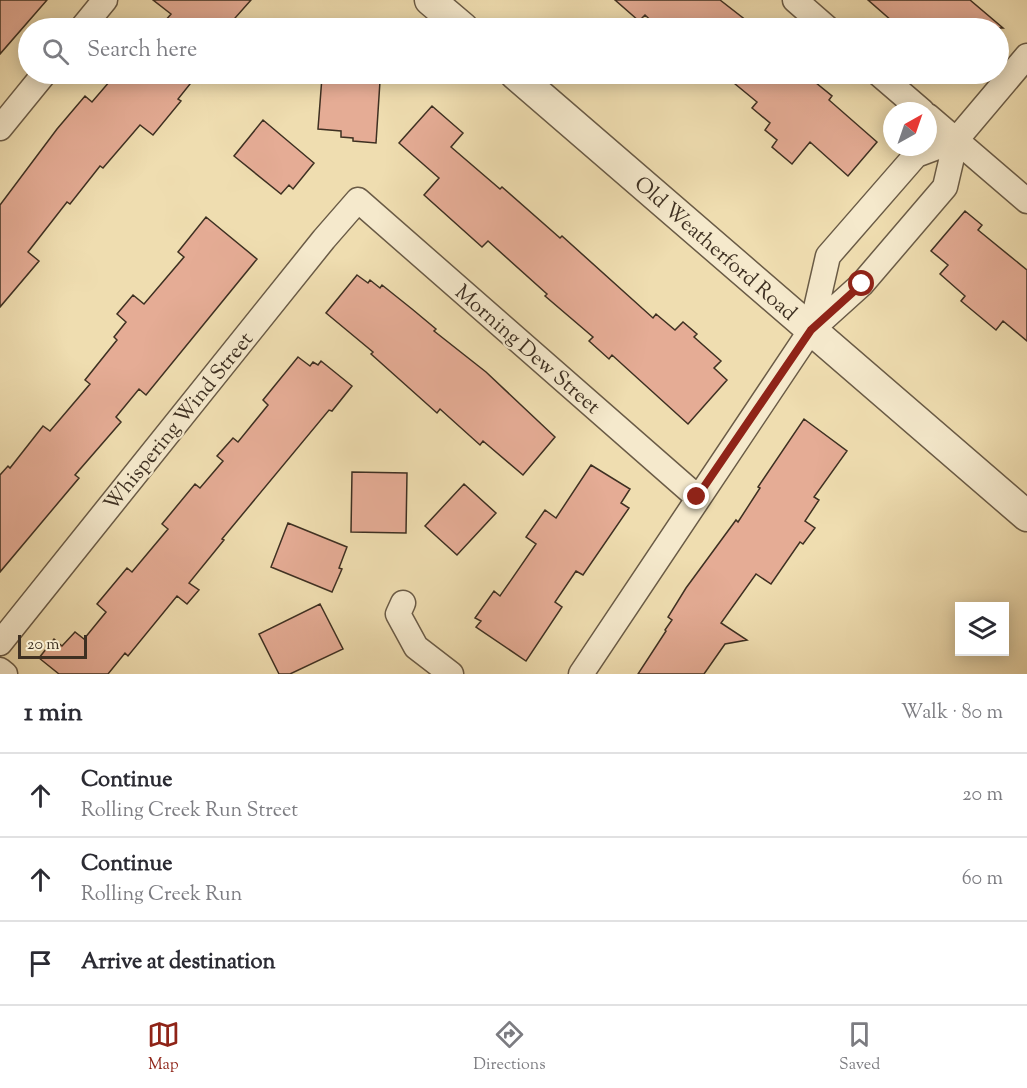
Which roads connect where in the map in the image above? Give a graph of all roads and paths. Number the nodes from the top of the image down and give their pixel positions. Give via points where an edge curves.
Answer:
1 (105, 0) edge
2 (430, 0) edge
3 (795, 0) edge
4 (90, 18) edge
5 (451, 18) edge
6 (816, 18) edge
7 (1027, 56) edge
8 (1009, 77) edge
9 (37, 84) edge
10 (527, 84) edge
11 (891, 84) edge
12 (1003, 84) edge
13 (912, 102) edge
14 (937, 124) edge
15 (0, 128) edge
16 (956, 140) junction
17 (358, 200) joint
18 (1027, 201) edge
19 (811, 330) junction
20 (697, 497) junction
21 (1027, 516) edge
22 (403, 603) dead end
23 (0, 643) edge
24 (0, 670) edge
25 (4, 674) edge
26 (451, 674) edge
27 (581, 674) edge

1 - 4 street
2 - 5 street
3 - 6 street
7 - 8 street
9 - 15 street
10 - 19 street, Old Weatherford Road
11 - 13 street
12 - 16 street
14 - 16 street
16 - 18 street
16 - 19 street via 945,187 862,284
16 - 19 street via 916,155 828,256
17 - 20 street, Morning Dew Street
17 - 23 street, Whispering Wind Street
19 - 20 street
19 - 21 street, Old Weatherford Road
20 - 27 street
22 - 26 street via 398,614 416,647
24 - 25 street

